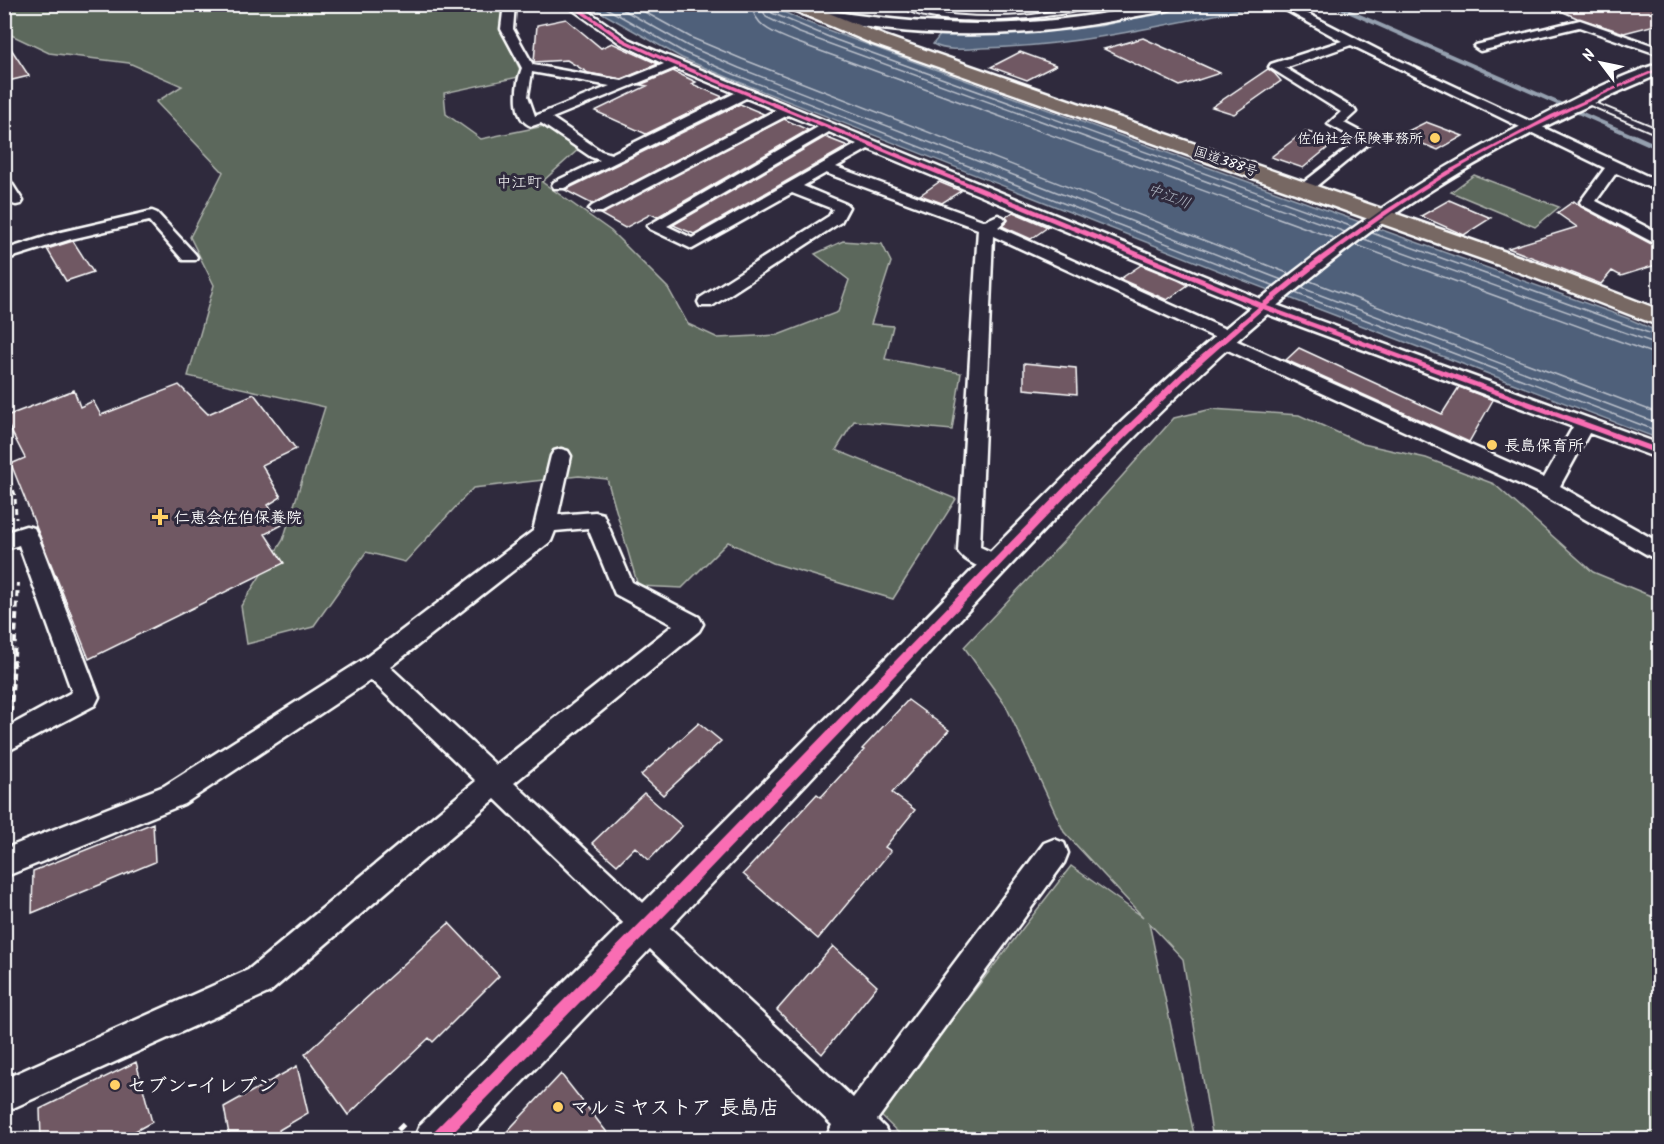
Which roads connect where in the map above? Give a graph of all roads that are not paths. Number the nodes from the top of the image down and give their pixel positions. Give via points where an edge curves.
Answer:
1 (510, 4) edge
2 (570, 4) edge
3 (936, 4) edge
4 (1098, 4) edge
5 (1107, 4) edge
6 (1173, 4) edge
7 (1280, 4) edge
8 (799, 8) edge
9 (1125, 14) junction
10 (921, 27) junction
11 (1350, 42) junction
12 (1479, 47) dead end
13 (911, 51) junction
14 (1659, 52) edge
15 (674, 64) junction
16 (528, 68) junction
17 (1659, 68) edge
18 (621, 84) junction
19 (746, 93) junction
20 (1575, 106) junction
21 (787, 110) junction
22 (543, 118) junction
23 (828, 127) junction
24 (1530, 127) junction
25 (1659, 134) edge
26 (868, 143) junction
27 (612, 159) junction
28 (1614, 166) junction
29 (825, 168) junction
30 (4, 182) edge
31 (559, 186) dead end
32 (790, 187) junction
33 (1659, 188) edge
34 (1304, 189) junction
35 (16, 201) dead end
36 (1019, 206) junction
37 (597, 210) dead end
38 (1377, 218) junction
39 (986, 227) junction
40 (1659, 241) edge
41 (4, 255) edge
42 (189, 257) dead end
43 (706, 302) dead end
44 (1267, 302) junction
45 (1659, 319) edge
46 (1226, 339) junction
47 (1584, 424) junction
48 (1659, 452) edge
49 (561, 456) dead end
50 (1548, 489) junction
51 (545, 524) junction
52 (11, 539) edge
53 (1659, 554) edge
54 (996, 564) junction
55 (373, 666) junction
56 (7, 741) edge
57 (495, 782) junction
58 (1054, 853) dead end
59 (5, 863) edge
60 (648, 924) junction
61 (4, 1096) edge
62 (857, 1134) edge
63 (435, 1140) edge

1 - 16 street via 507,29
2 - 15 street via 624,41
3 - 4 lane via 913,11 934,16 1006,19 1065,13
5 - 9 lane
6 - 9 street
7 - 11 street
8 - 10 street via 857,21
8 - 13 highway, 国道388号
9 - 10 street via 1046,27
10 - 13 street
11 - 24 street
11 - 34 street via 1275,67 1349,112 1335,124 1367,140
12 - 14 street via 1580,23
13 - 34 highway, 国道388号
15 - 18 street
15 - 19 street
16 - 18 street
16 - 22 street via 520,85 523,106 532,122
17 - 20 street
18 - 22 street
19 - 21 street
19 - 27 street
20 - 24 street
20 - 25 lane
21 - 23 street
21 - 37 street
22 - 27 street via 596,154
23 - 26 street
23 - 32 street via 655,226 692,244
24 - 28 street
24 - 38 street
26 - 29 street
26 - 36 street
27 - 31 street
28 - 33 street
28 - 40 street via 1587,202
29 - 32 street
29 - 39 street
30 - 35 street
32 - 43 street via 841,207 836,219
34 - 38 highway, 国道388号
36 - 39 street
36 - 44 street
38 - 44 street
38 - 45 highway, 国道388号 via 1535,270
39 - 46 street
39 - 54 street via 969,551
41 - 42 street via 67,235 152,216
44 - 46 street
44 - 47 street
46 - 50 street
46 - 54 street via 1096,459
47 - 48 street
47 - 50 street
49 - 51 street
50 - 53 street
51 - 55 street via 543,535
51 - 57 street via 595,520 623,588 691,624
52 - 56 street via 26,534 86,697
54 - 60 street
55 - 57 street
55 - 59 street via 174,795
57 - 60 street
57 - 61 street via 259,981
58 - 62 street
60 - 62 street
60 - 63 street

